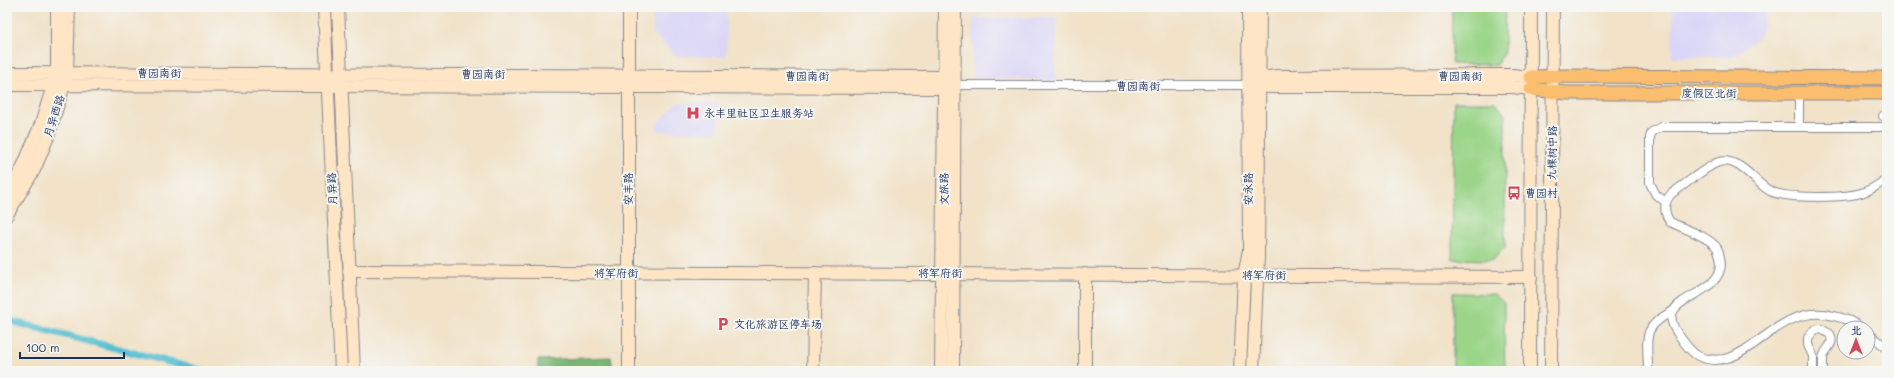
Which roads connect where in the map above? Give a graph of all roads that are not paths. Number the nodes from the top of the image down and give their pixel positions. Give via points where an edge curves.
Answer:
1 (57, 7) edge
2 (69, 7) edge
3 (324, 7) edge
4 (338, 7) edge
5 (629, 7) edge
6 (945, 7) edge
7 (955, 7) edge
8 (1248, 7) edge
9 (1260, 7) edge
10 (1531, 7) edge
11 (1553, 7) edge
12 (7, 73) edge
13 (628, 75) junction
14 (1553, 76) junction
15 (1887, 78) edge
16 (60, 79) junction
17 (327, 80) junction
18 (342, 80) junction
19 (948, 83) junction
20 (1255, 83) junction
21 (1531, 83) junction
22 (7, 85) edge
23 (628, 87) junction
24 (1552, 92) junction
25 (1799, 93) junction
26 (1887, 93) edge
27 (1799, 127) junction
28 (1887, 127) edge
29 (1887, 178) edge
30 (7, 194) edge
31 (1666, 202) junction
32 (7, 215) edge
33 (349, 271) junction
34 (628, 273) junction
35 (815, 273) junction
36 (948, 273) junction
37 (1085, 274) junction
38 (1257, 275) junction
39 (1244, 276) junction
40 (1531, 277) junction
41 (1673, 311) junction
42 (1848, 320) edge
43 (1876, 339) edge
44 (1887, 348) edge
45 (341, 371) edge
46 (354, 371) edge
47 (629, 371) edge
48 (813, 371) edge
49 (941, 371) edge
50 (954, 371) edge
51 (1085, 371) edge
52 (1240, 371) edge
53 (1253, 371) edge
54 (1530, 371) edge
55 (1550, 371) edge
56 (1648, 371) edge
57 (1813, 371) edge
58 (1823, 371) edge

1 - 16 main road, 月异西路
2 - 16 main road, 月异西路
3 - 17 main road, 月异路
4 - 18 main road, 月异路
5 - 13 main road, 安丰路
6 - 19 main road, 文旅路
7 - 19 main road, 文旅路
8 - 20 main road, 安永路
9 - 20 main road, 安永路
10 - 21 main road, 九棵树中路
11 - 14 main road, 九棵树中路
12 - 16 main road, 曹园南街
13 - 18 main road, 曹园南街
13 - 19 main road, 曹园南街
13 - 23 main road, 安丰路
14 - 15 main road, 度假区北街
14 - 21 main road, 度假区北街
14 - 24 main road, 九棵树中路
16 - 17 main road, 曹园南街
16 - 22 main road, 曹园南街
16 - 30 main road, 月异西路 via 22,169
16 - 32 main road, 月异西路 via 48,137 34,170
17 - 18 main road, 曹园南街
17 - 45 main road, 月异路
18 - 23 main road, 曹园南街
18 - 33 main road, 月异路
19 - 20 street, 曹园南街
19 - 23 main road, 曹园南街
19 - 36 main road, 文旅路
20 - 21 main road, 曹园南街 via 1512,87
20 - 38 main road, 安永路
20 - 39 main road, 安永路 via 1248,250
21 - 24 main road, 度假区北街
21 - 40 main road, 九棵树中路
23 - 34 main road, 安丰路
24 - 25 main road, 度假区北街
24 - 55 main road, 九棵树中路
25 - 26 main road, 度假区北街
25 - 27 street
27 - 28 street
27 - 31 street via 1656,129 1650,137 1650,183 1656,195
29 - 31 street via 1870,190 1847,196 1790,196 1770,191 1738,165 1719,162 1671,194
31 - 41 street via 1665,211 1670,222 1707,240 1717,248 1720,256 1718,274 1714,282 1678,304
33 - 34 main road, 将军府街
33 - 46 main road, 月异路
34 - 35 main road, 将军府街
34 - 47 main road, 安丰路
35 - 36 main road, 将军府街
35 - 48 main road
36 - 37 main road, 将军府街
36 - 49 main road, 文旅路 via 941,293
36 - 50 main road, 文旅路
37 - 39 main road, 将军府街
37 - 51 main road
38 - 39 main road, 将军府街
38 - 40 main road, 将军府街
38 - 53 main road, 安永路
39 - 52 main road, 安永路
40 - 54 main road, 九棵树中路
41 - 42 street via 1671,323 1690,350 1697,356 1722,363 1738,358 1783,324 1799,317 1808,314 1828,314
41 - 56 street via 1655,321 1650,327
43 - 44 street
57 - 58 street via 1813,356 1808,338 1814,330 1821,329 1830,334 1832,341 1823,356

